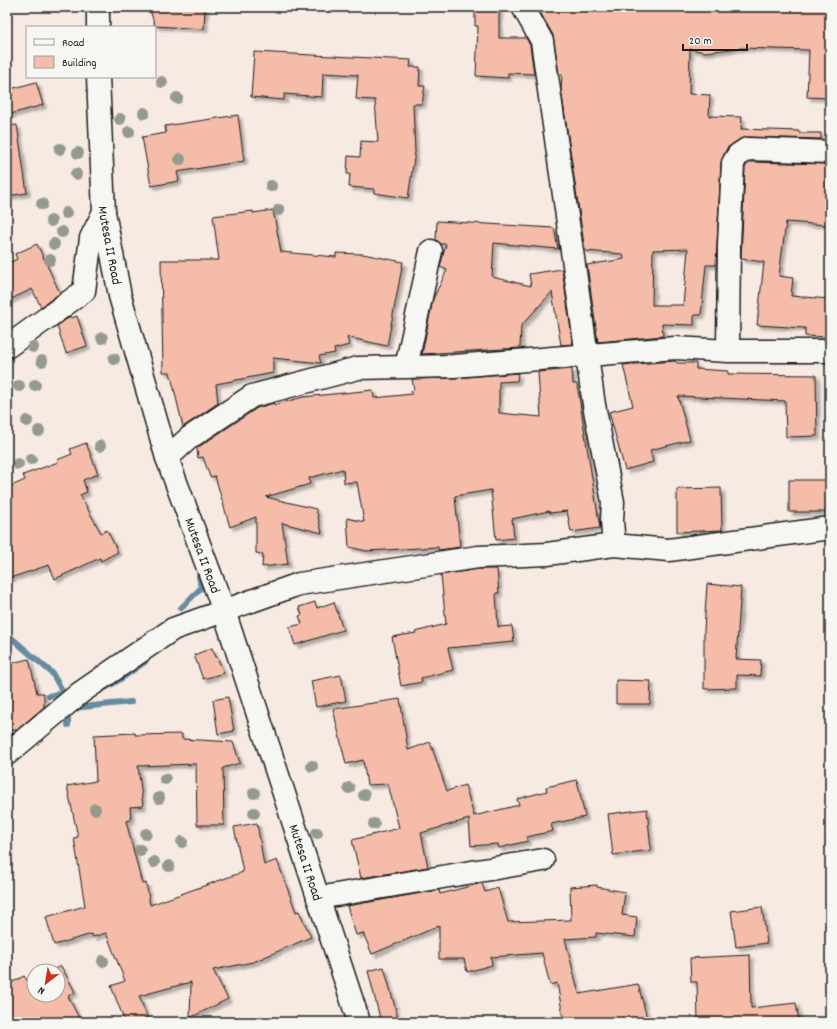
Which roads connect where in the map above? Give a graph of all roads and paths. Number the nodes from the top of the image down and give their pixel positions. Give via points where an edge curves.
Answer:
1 (98, 7) edge
2 (523, 7) edge
3 (98, 26) edge
4 (98, 78) edge
5 (830, 152) edge
6 (104, 212) junction
7 (431, 251) dead end
8 (7, 347) edge
9 (830, 350) edge
10 (728, 351) junction
11 (587, 355) junction
12 (406, 367) junction
13 (167, 458) junction
14 (830, 528) edge
15 (614, 545) junction
16 (224, 611) junction
17 (7, 754) edge
18 (543, 860) dead end
19 (318, 898) junction
20 (359, 1022) edge

1 - 3 street
2 - 11 street via 542,41
4 - 6 street, Mutesa II Road
5 - 10 street via 747,149 738,155 733,163
6 - 8 street via 91,238 84,290
6 - 13 street, Mutesa II Road via 120,296
7 - 12 street
9 - 10 street
10 - 11 street via 675,348
11 - 12 street via 454,366
11 - 15 street via 613,502
12 - 13 street via 358,368 252,396 189,438
13 - 16 street, Mutesa II Road
14 - 15 street via 669,550
15 - 16 street via 547,554 478,557 299,584
16 - 17 street via 173,630 80,694
16 - 19 street, Mutesa II Road
18 - 19 street
19 - 20 street, Mutesa II Road

